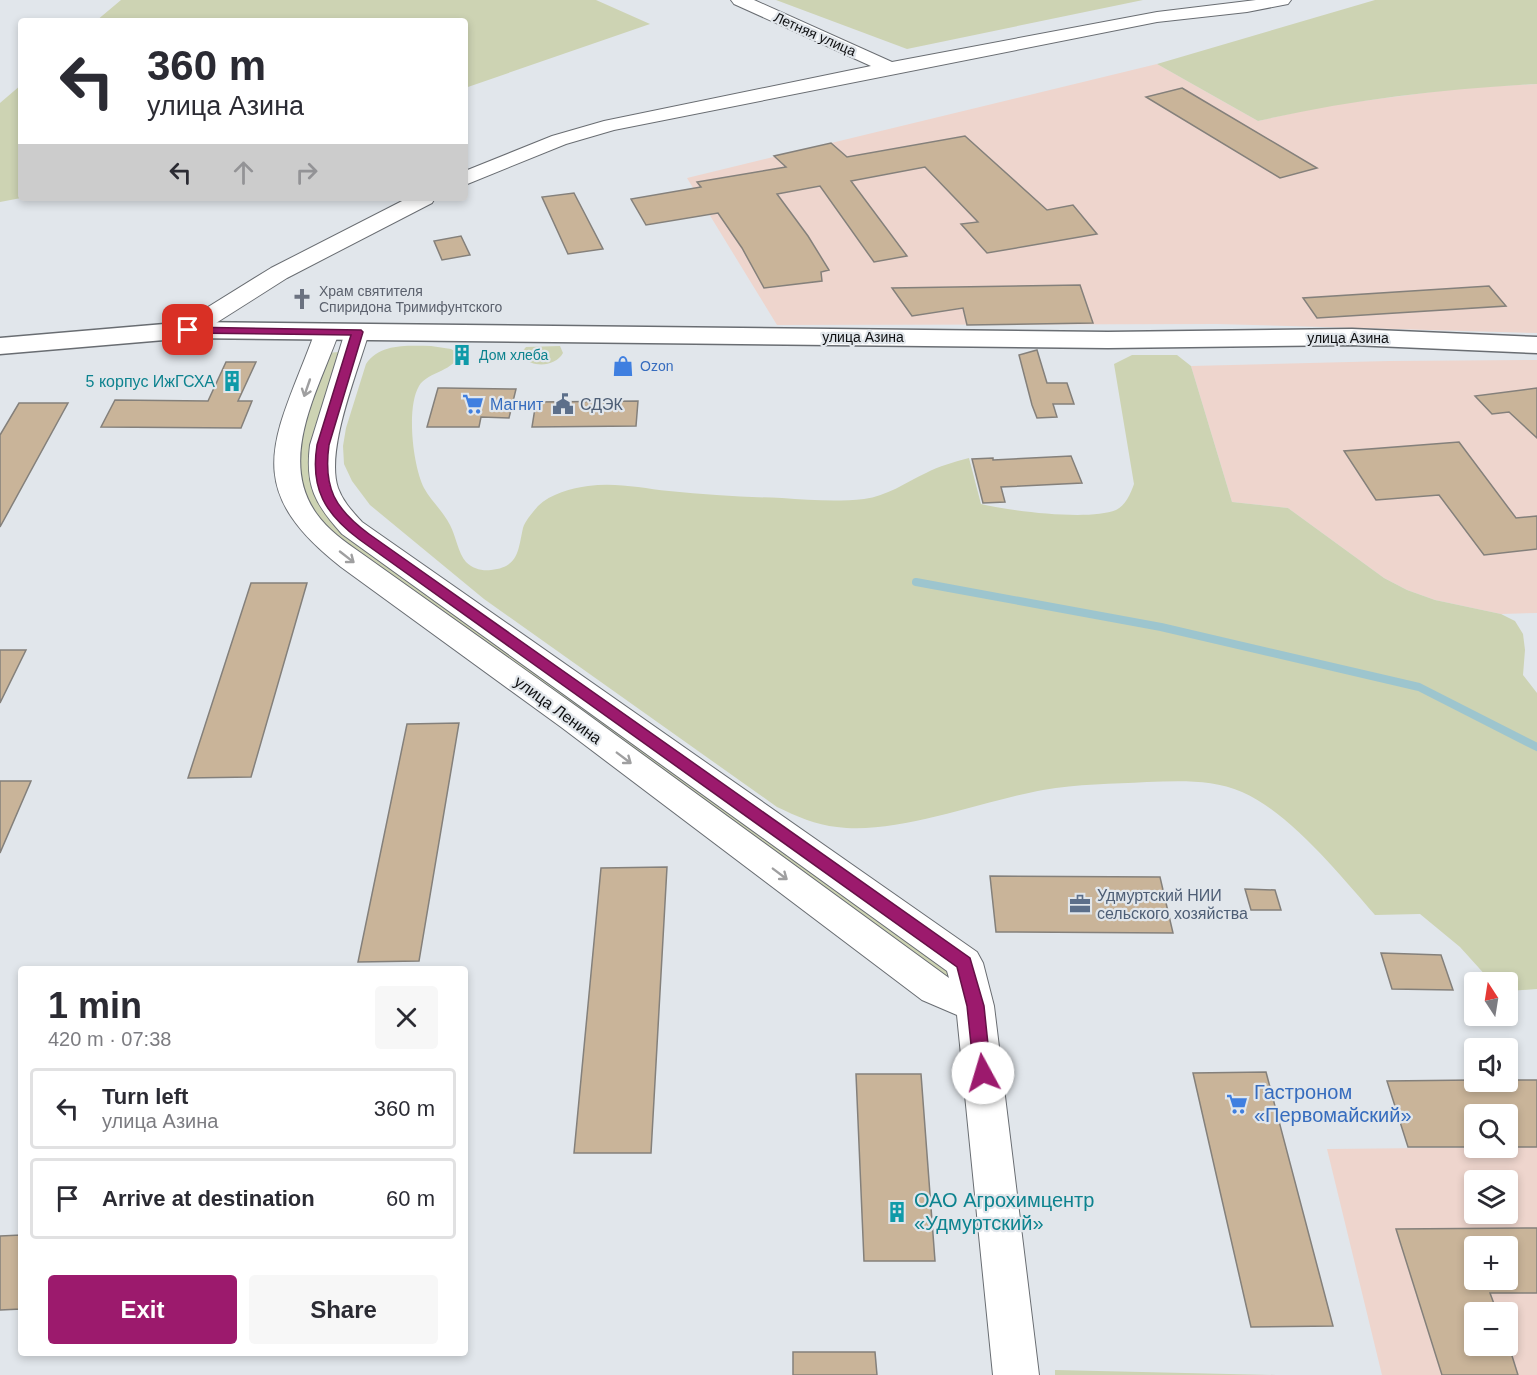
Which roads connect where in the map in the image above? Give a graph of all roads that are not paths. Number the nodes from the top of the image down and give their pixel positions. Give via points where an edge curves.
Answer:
1 (740, 0) edge
2 (1282, 0) edge
3 (890, 68) junction
4 (468, 178) edge
5 (418, 201) edge
6 (188, 330) junction
7 (327, 332) junction
8 (357, 332) junction
9 (1537, 345) edge
10 (0, 346) edge
11 (975, 1006) junction
12 (1016, 1375) edge

1 - 3 street, Летняя улица
2 - 3 street via 1157,17
3 - 4 street via 611,125 559,140
5 - 6 street via 279,273
6 - 7 street, улица Азина
6 - 10 street, улица Азина
7 - 8 street, улица Азина
7 -> 11 street, улица Ленина via 289,442 286,464 303,516 324,538 935,989
8 - 9 street, улица Азина via 1108,340 1352,337
8 - 11 street, улица Ленина via 321,462 321,481 332,506 352,528 964,963
11 - 12 street, улица Ленина

